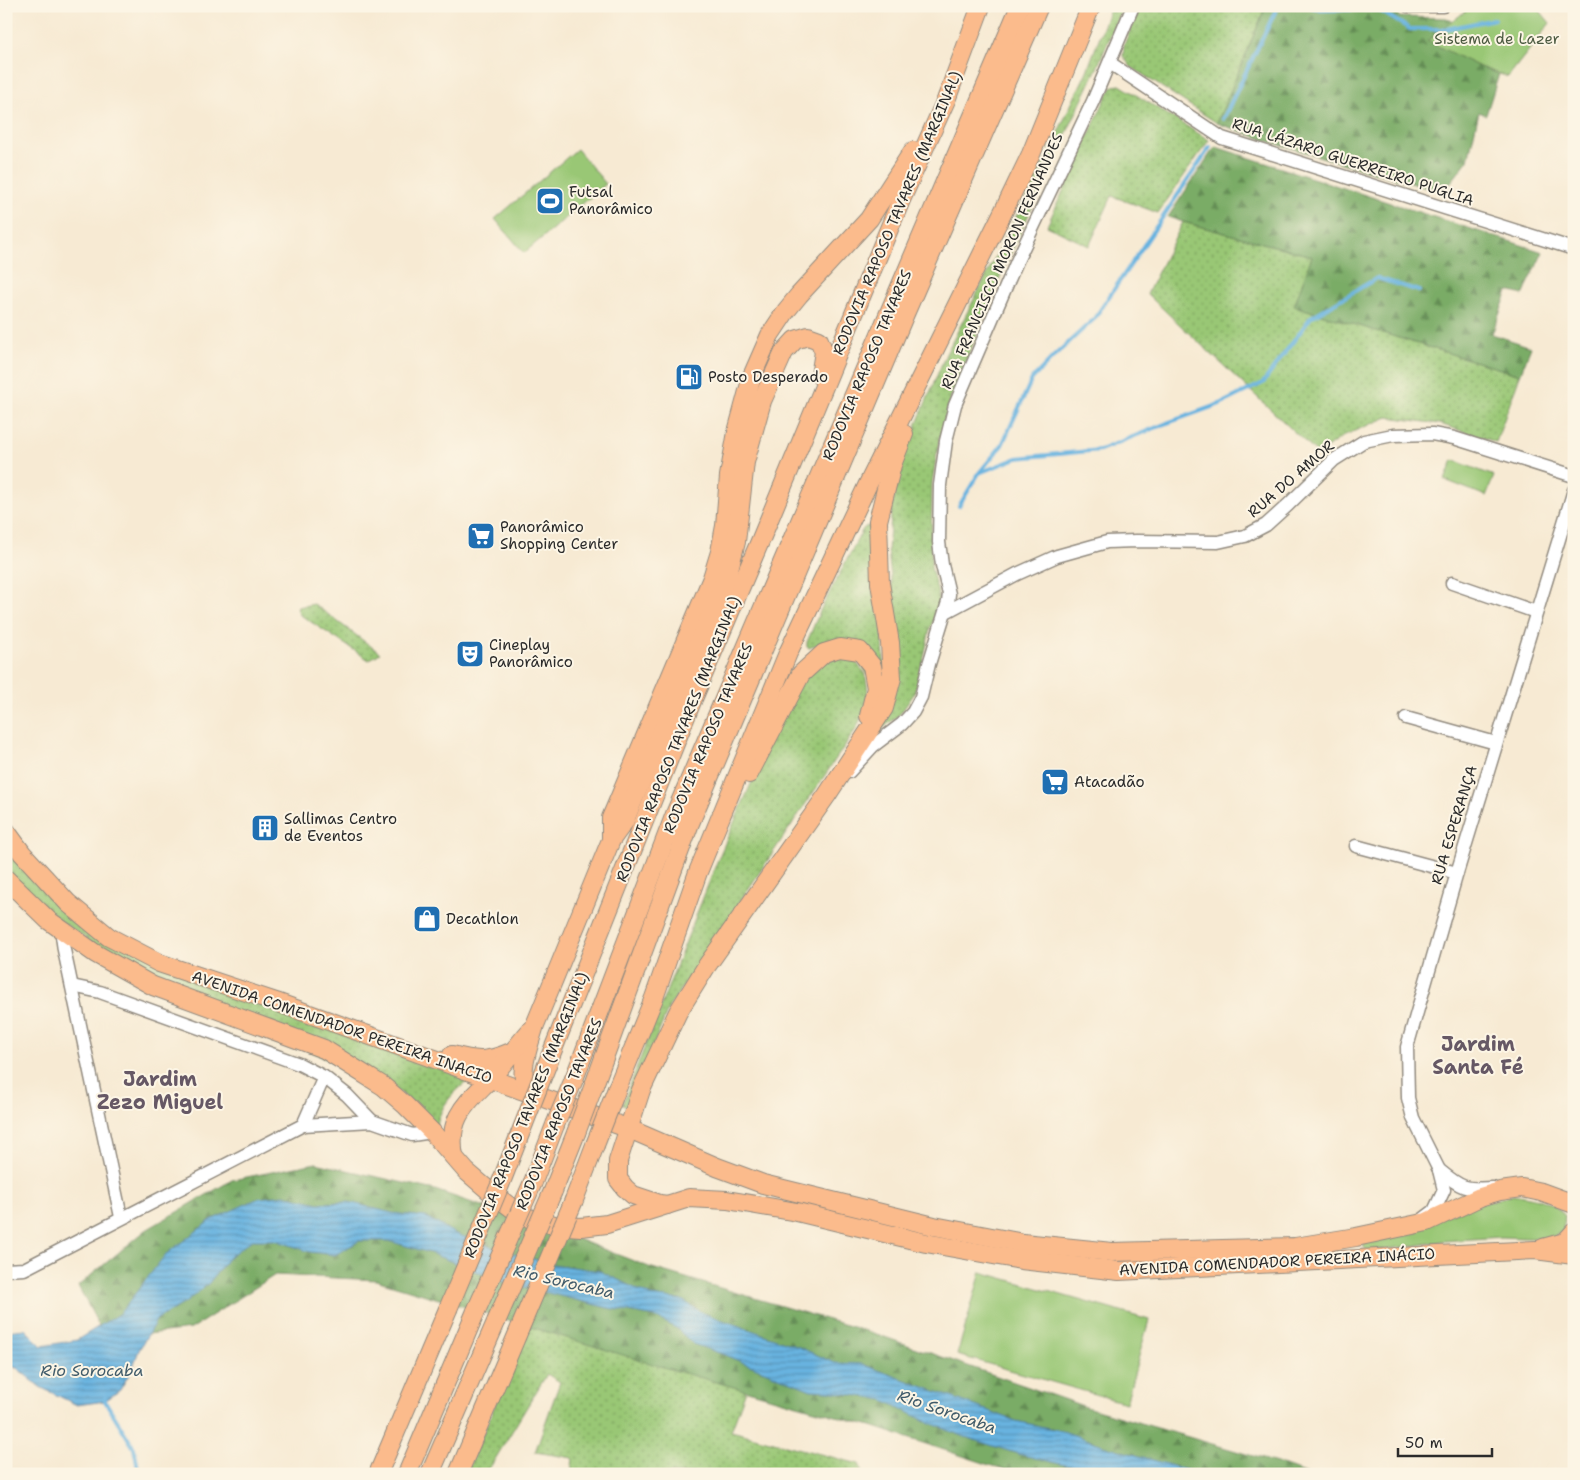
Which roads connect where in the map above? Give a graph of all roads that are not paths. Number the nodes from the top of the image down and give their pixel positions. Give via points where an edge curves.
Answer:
1 (981, 6) edge
2 (1006, 6) edge
3 (1020, 6) edge
4 (1039, 6) edge
5 (1091, 6) edge
6 (1133, 6) edge
7 (1408, 6) edge
8 (1442, 6) edge
9 (1110, 63) junction
10 (981, 97) junction
11 (946, 100) junction
12 (1574, 249) edge
13 (944, 333) junction
14 (1574, 476) edge
15 (1574, 490) edge
16 (761, 539) junction
17 (1452, 583) dead end
18 (946, 612) junction
19 (1536, 612) junction
20 (1406, 718) dead end
21 (1496, 743) junction
22 (839, 777) junction
23 (827, 795) junction
24 (6, 823) edge
25 (6, 831) edge
26 (611, 840) junction
27 (1356, 846) dead end
28 (22, 853) junction
29 (698, 872) junction
30 (1457, 872) junction
31 (6, 879) edge
32 (61, 929) junction
33 (72, 986) junction
34 (535, 1025) junction
35 (514, 1051) junction
36 (421, 1054) junction
37 (324, 1077) junction
38 (490, 1078) junction
39 (641, 1090) junction
40 (531, 1093) junction
41 (372, 1121) junction
42 (303, 1125) junction
43 (627, 1128) junction
44 (432, 1132) junction
45 (669, 1146) junction
46 (620, 1153) junction
47 (454, 1157) junction
48 (1439, 1170) junction
49 (1513, 1189) junction
50 (668, 1205) junction
51 (1573, 1205) edge
52 (122, 1217) junction
53 (1404, 1227) junction
54 (1574, 1232) edge
55 (1535, 1250) junction
56 (1574, 1255) edge
57 (6, 1270) edge
58 (378, 1474) edge
59 (408, 1474) edge
60 (430, 1474) edge
61 (458, 1474) edge

1 - 11 highway, RODOVIA RAPOSO TAVARES (MARGINAL)
2 - 10 highway
3 - 10 highway, RODOVIA RAPOSO TAVARES
4 - 60 highway, RODOVIA RAPOSO TAVARES, bridge via 900,325 690,823 552,1191
5 - 13 highway via 1030,154
6 - 9 street, RUA FRANCISCO MORON FERNANDES
7 - 8 street
9 - 12 street, RUA LÁZARO GUERREIRO PUGLIA via 1222,138
9 - 18 street, RUA FRANCISCO MORON FERNANDES via 1017,261 955,405 940,485 939,542 949,594
10 - 59 highway, RODOVIA RAPOSO TAVARES, bridge via 675,814 533,1182
11 - 16 highway, RODOVIA RAPOSO TAVARES (MARGINAL) via 900,200
11 - 26 highway via 869,219 795,300 770,335 752,376 737,432 725,526 712,578 611,818
13 - 22 highway via 892,465 878,521 880,583 892,678 884,708
13 - 29 highway via 788,653
14 - 18 street, RUA DO AMOR via 1432,434 1393,435 1364,441 1334,460 1266,524 1245,536 1218,542 1107,542 1057,556
15 - 19 street, RUA ESPERANÇA
16 - 26 highway via 821,373 824,352 819,340 808,336 795,340 784,352 762,401 745,462 736,542 728,573 624,822
16 - 58 highway, RODOVIA RAPOSO TAVARES (MARGINAL), bridge via 692,701 500,1185
17 - 19 street
18 - 23 street, RUA FRANCISCO MORON FERNANDES via 921,697 913,712 873,746
19 - 21 street, RUA ESPERANÇA
20 - 21 street
21 - 30 street, RUA ESPERANÇA
22 - 23 highway
22 - 29 highway via 871,713 876,688 872,666 860,651 840,648 824,654 801,674
23 - 39 highway via 706,967 678,1012
24 - 28 highway
25 - 28 highway
26 - 34 highway
27 - 30 street
28 - 36 highway, AVENIDA COMENDADOR PEREIRA INACIO via 68,903 109,937 159,963
29 - 61 highway, bridge via 654,998 574,1200
30 - 48 street, RUA ESPERANÇA via 1407,1046 1408,1098 1413,1118
31 - 32 highway, AVENIDA COMENDADOR PEREIRA INÁCIO
32 - 33 street
32 - 44 highway, AVENIDA COMENDADOR PEREIRA INÁCIO via 96,954 153,986 324,1050 382,1086
33 - 37 street via 100,992 298,1064
33 - 52 street
34 - 35 highway
34 - 40 highway via 523,1072
35 - 36 highway via 484,1061 438,1050
35 - 38 highway
36 - 38 highway, AVENIDA COMENDADOR PEREIRA INACIO
37 - 41 street
37 - 42 street
38 - 40 highway, AVENIDA COMENDADOR PEREIRA INACIO
38 - 47 highway via 460,1113 454,1127
39 - 43 highway
39 - 45 highway via 641,1109 646,1122 652,1132
40 - 43 highway, AVENIDA COMENDADOR PEREIRA INACIO
41 - 42 street
41 - 44 street via 412,1135
42 - 52 street
43 - 45 highway, AVENIDA COMENDADOR PEREIRA INÁCIO
43 - 46 highway
44 - 47 highway, AVENIDA COMENDADOR PEREIRA INÁCIO
45 - 46 highway via 637,1146
45 - 53 highway, AVENIDA COMENDADOR PEREIRA INÁCIO via 763,1184 934,1226 1032,1244 1112,1252 1294,1247
46 - 50 highway via 618,1179 625,1188 643,1199
47 - 50 highway, AVENIDA COMENDADOR PEREIRA INÁCIO via 466,1171 522,1216 554,1225 607,1224
48 - 49 street, RUA ESPERANÇA via 1469,1189
48 - 53 street, RUA ESPERANÇA via 1444,1190 1434,1211
49 - 51 highway, AVENIDA COMENDADOR PEREIRA INÁCIO via 1540,1192
49 - 53 highway, AVENIDA COMENDADOR PEREIRA INÁCIO via 1480,1197 1427,1222
50 - 55 highway, AVENIDA COMENDADOR PEREIRA INÁCIO via 689,1198 727,1200 797,1212 926,1243 1021,1260 1119,1272
52 - 57 street via 24,1269
54 - 55 highway via 1565,1242
55 - 56 highway, AVENIDA COMENDADOR PEREIRA INÁCIO

